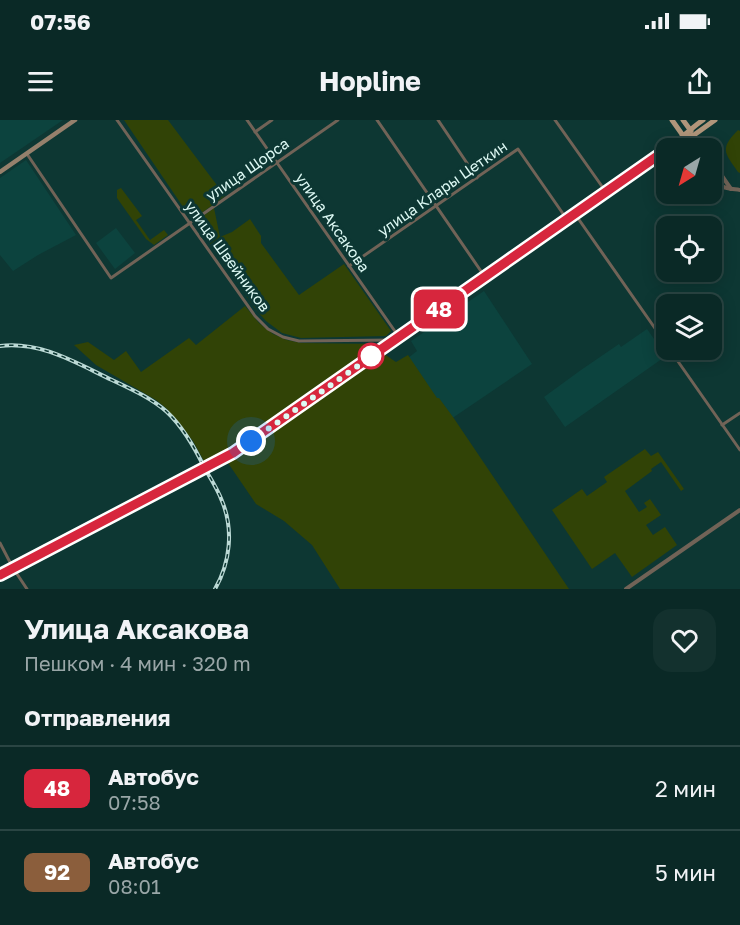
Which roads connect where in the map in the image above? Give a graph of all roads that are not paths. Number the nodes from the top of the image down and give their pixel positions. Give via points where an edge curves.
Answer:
1 (75, 120) edge
2 (117, 120) edge
3 (247, 120) edge
4 (272, 120) edge
5 (338, 120) edge
6 (376, 120) edge
7 (438, 120) edge
8 (555, 120) edge
9 (672, 120) edge
10 (683, 120) edge
11 (704, 120) edge
12 (715, 120) edge
13 (255, 132) junction
14 (692, 132) junction
15 (684, 137) joint
16 (696, 138) edge
17 (27, 154) junction
18 (656, 157) edge
19 (276, 163) junction
20 (0, 172) edge
21 (722, 177) edge
22 (477, 178) junction
23 (722, 187) edge
24 (730, 189) junction
25 (740, 190) edge
26 (606, 192) junction
27 (436, 206) junction
28 (575, 214) junction
29 (567, 219) junction
30 (189, 224) junction
31 (349, 266) junction
32 (485, 277) junction
33 (656, 331) edge
34 (397, 339) junction
35 (676, 360) edge
36 (740, 413) edge
37 (722, 425) junction
38 (740, 450) edge
39 (740, 510) edge
40 (0, 543) edge
41 (13, 568) junction
42 (0, 575) edge
43 (27, 589) edge
44 (626, 589) edge

1 - 17 main road
2 - 30 street, улица Швейников
3 - 13 street, улица Аксакова
4 - 13 street
5 - 19 street, улица Щорса
6 - 27 street
7 - 22 street
8 - 26 street
9 - 15 main road
10 - 14 main road
11 - 14 main road
12 - 14 main road
13 - 19 street, улица Аксакова
14 - 15 main road
14 - 16 street
17 - 20 main road
17 - 30 street, улица Щорса via 111,278
18 - 26 main road
19 - 30 street, улица Щорса
19 - 31 street, улица Аксакова
21 - 24 street
22 - 27 street, улица Клары Цеткин
22 - 29 street, улица Клары Цеткин via 518,149
23 - 24 street
24 - 25 street
26 - 28 main road
27 - 31 street, улица Клары Цеткин
27 - 32 street
28 - 29 main road
28 - 33 street
29 - 32 main road
30 - 34 street, улица Швейников via 268,329 299,341
31 - 34 street, улица Аксакова
32 - 34 main road
34 - 41 main road via 233,453
35 - 37 street
36 - 37 street
37 - 38 street
39 - 44 street
40 - 41 street
41 - 42 main road
41 - 43 street

